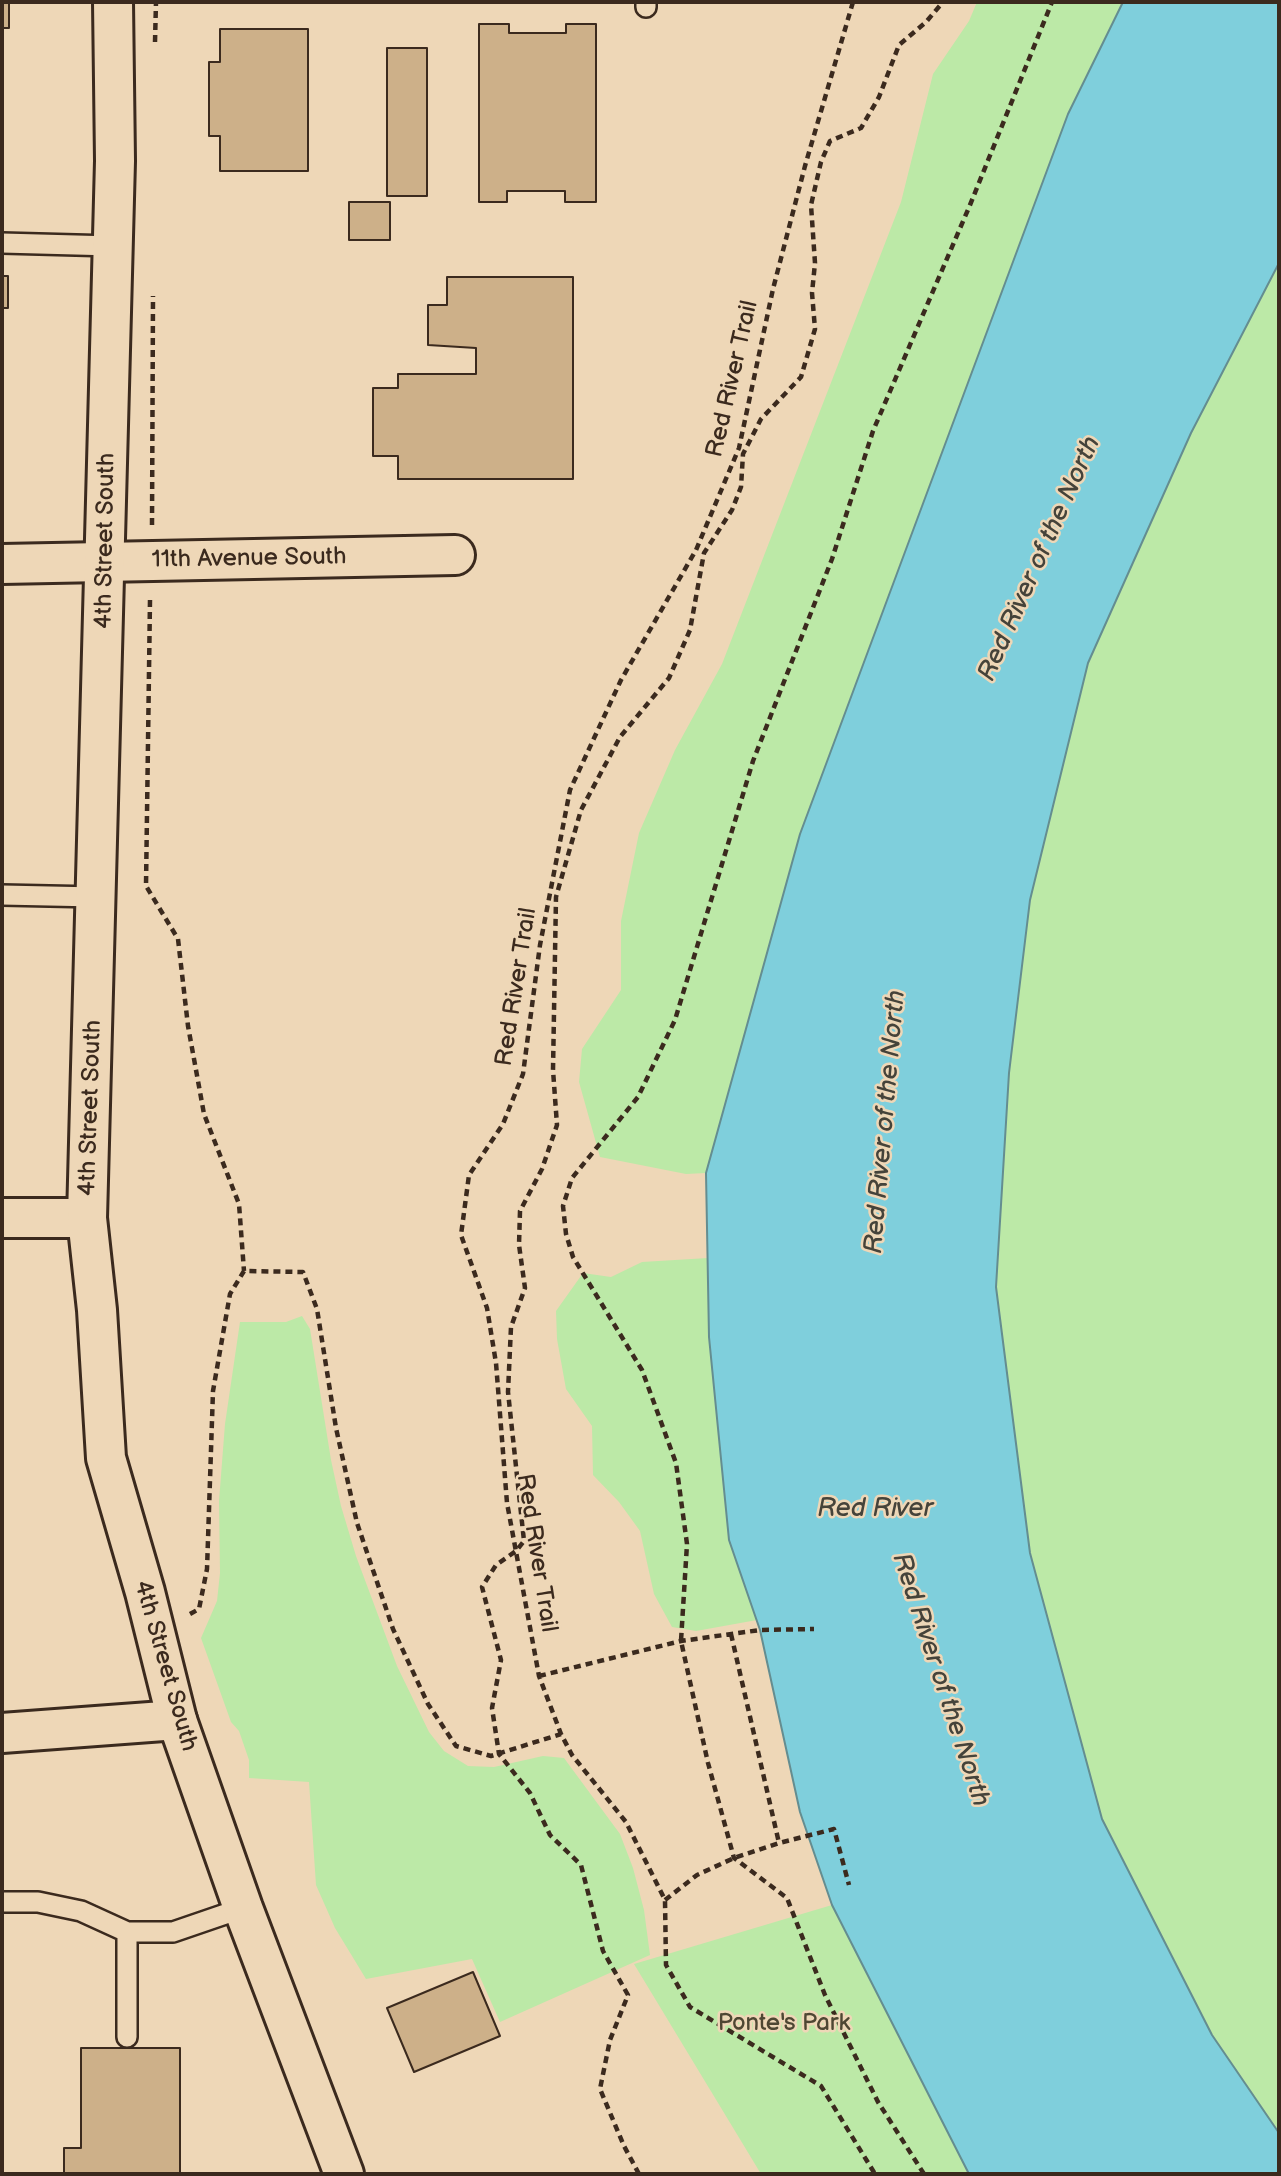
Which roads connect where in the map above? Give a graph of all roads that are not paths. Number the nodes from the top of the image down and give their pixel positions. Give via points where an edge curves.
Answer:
1 (113, 2) edge
2 (2, 243) edge
3 (113, 246) junction
4 (455, 555) dead end
5 (105, 562) junction
6 (2, 564) edge
7 (2, 895) edge
8 (97, 897) junction
9 (88, 1218) junction
10 (2, 1219) edge
11 (177, 1720) junction
12 (2, 1733) edge
13 (2, 1902) edge
14 (243, 1908) junction
15 (127, 1932) junction
16 (127, 2037) dead end
17 (344, 2174) edge

1 - 3 street, 4th Street South
2 - 3 lane
3 - 5 street, 4th Street South
4 - 5 street, 11th Avenue South
5 - 6 street, 11th Avenue South
5 - 8 street, 4th Street South
7 - 8 lane
8 - 9 street, 4th Street South
9 - 10 street
9 - 11 street, 4th Street South via 106,1458
11 - 12 street
11 - 14 street, 4th Street South
13 - 15 lane via 38,1902 80,1911
14 - 15 lane via 173,1933
14 - 17 street, 4th Street South
15 - 16 lane

